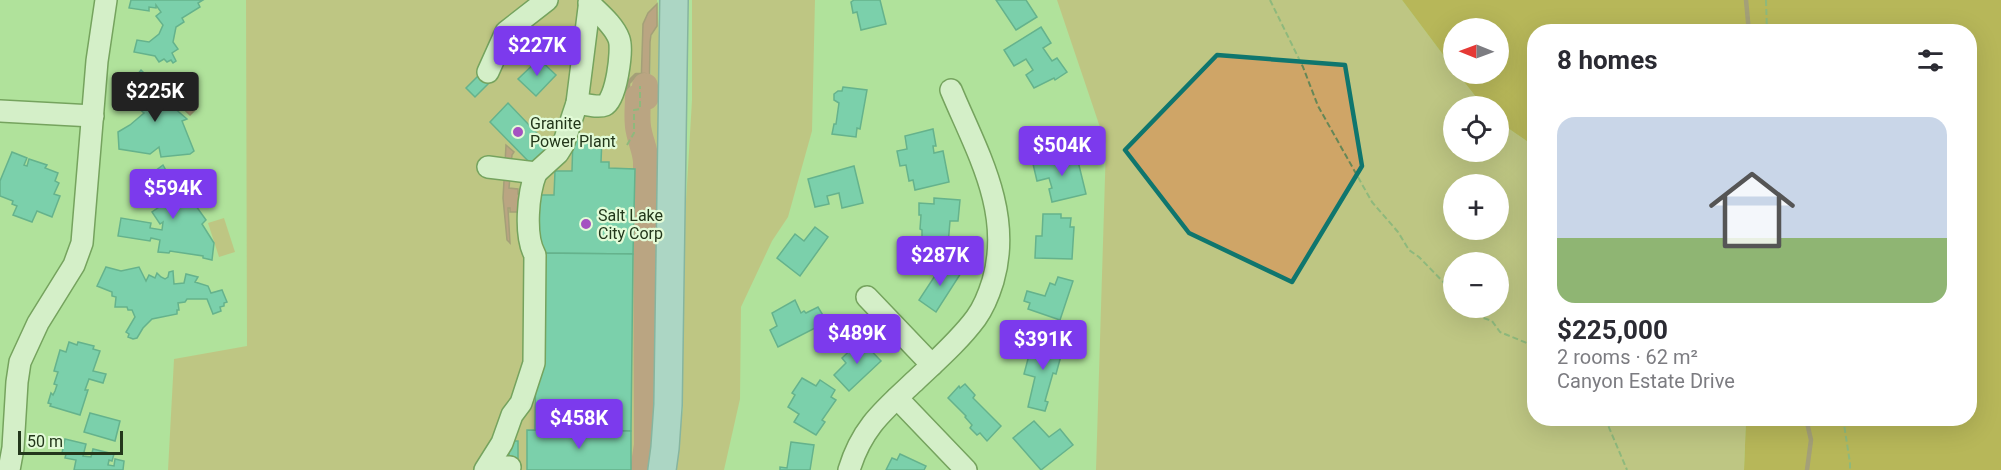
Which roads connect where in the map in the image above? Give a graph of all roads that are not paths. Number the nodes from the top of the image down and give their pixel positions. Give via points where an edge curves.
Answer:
1 (105, 0) edge
2 (547, 0) edge
3 (674, 0) edge
4 (590, 1) edge
5 (488, 72) dead end
6 (951, 90) dead end
7 (577, 103) junction
8 (0, 111) edge
9 (93, 116) junction
10 (501, 169) dead end
11 (536, 173) junction
12 (867, 297) dead end
13 (932, 365) junction
14 (897, 399) junction
15 (495, 469) edge
16 (9, 470) edge
17 (662, 470) edge
18 (849, 470) edge
19 (966, 470) edge

1 - 9 street
2 - 5 street via 506,32
3 - 17 main road via 668,405
4 - 7 street
4 - 7 street via 620,39 622,51 608,104
6 - 13 street via 992,187 1000,243 989,294 977,316
7 - 11 street via 563,145
8 - 9 street
9 - 16 street via 82,243 74,265 38,323 20,362
10 - 11 street
11 - 15 street via 529,217 535,255 534,363
12 - 13 street
13 - 14 street
14 - 18 street via 864,433
14 - 19 street

